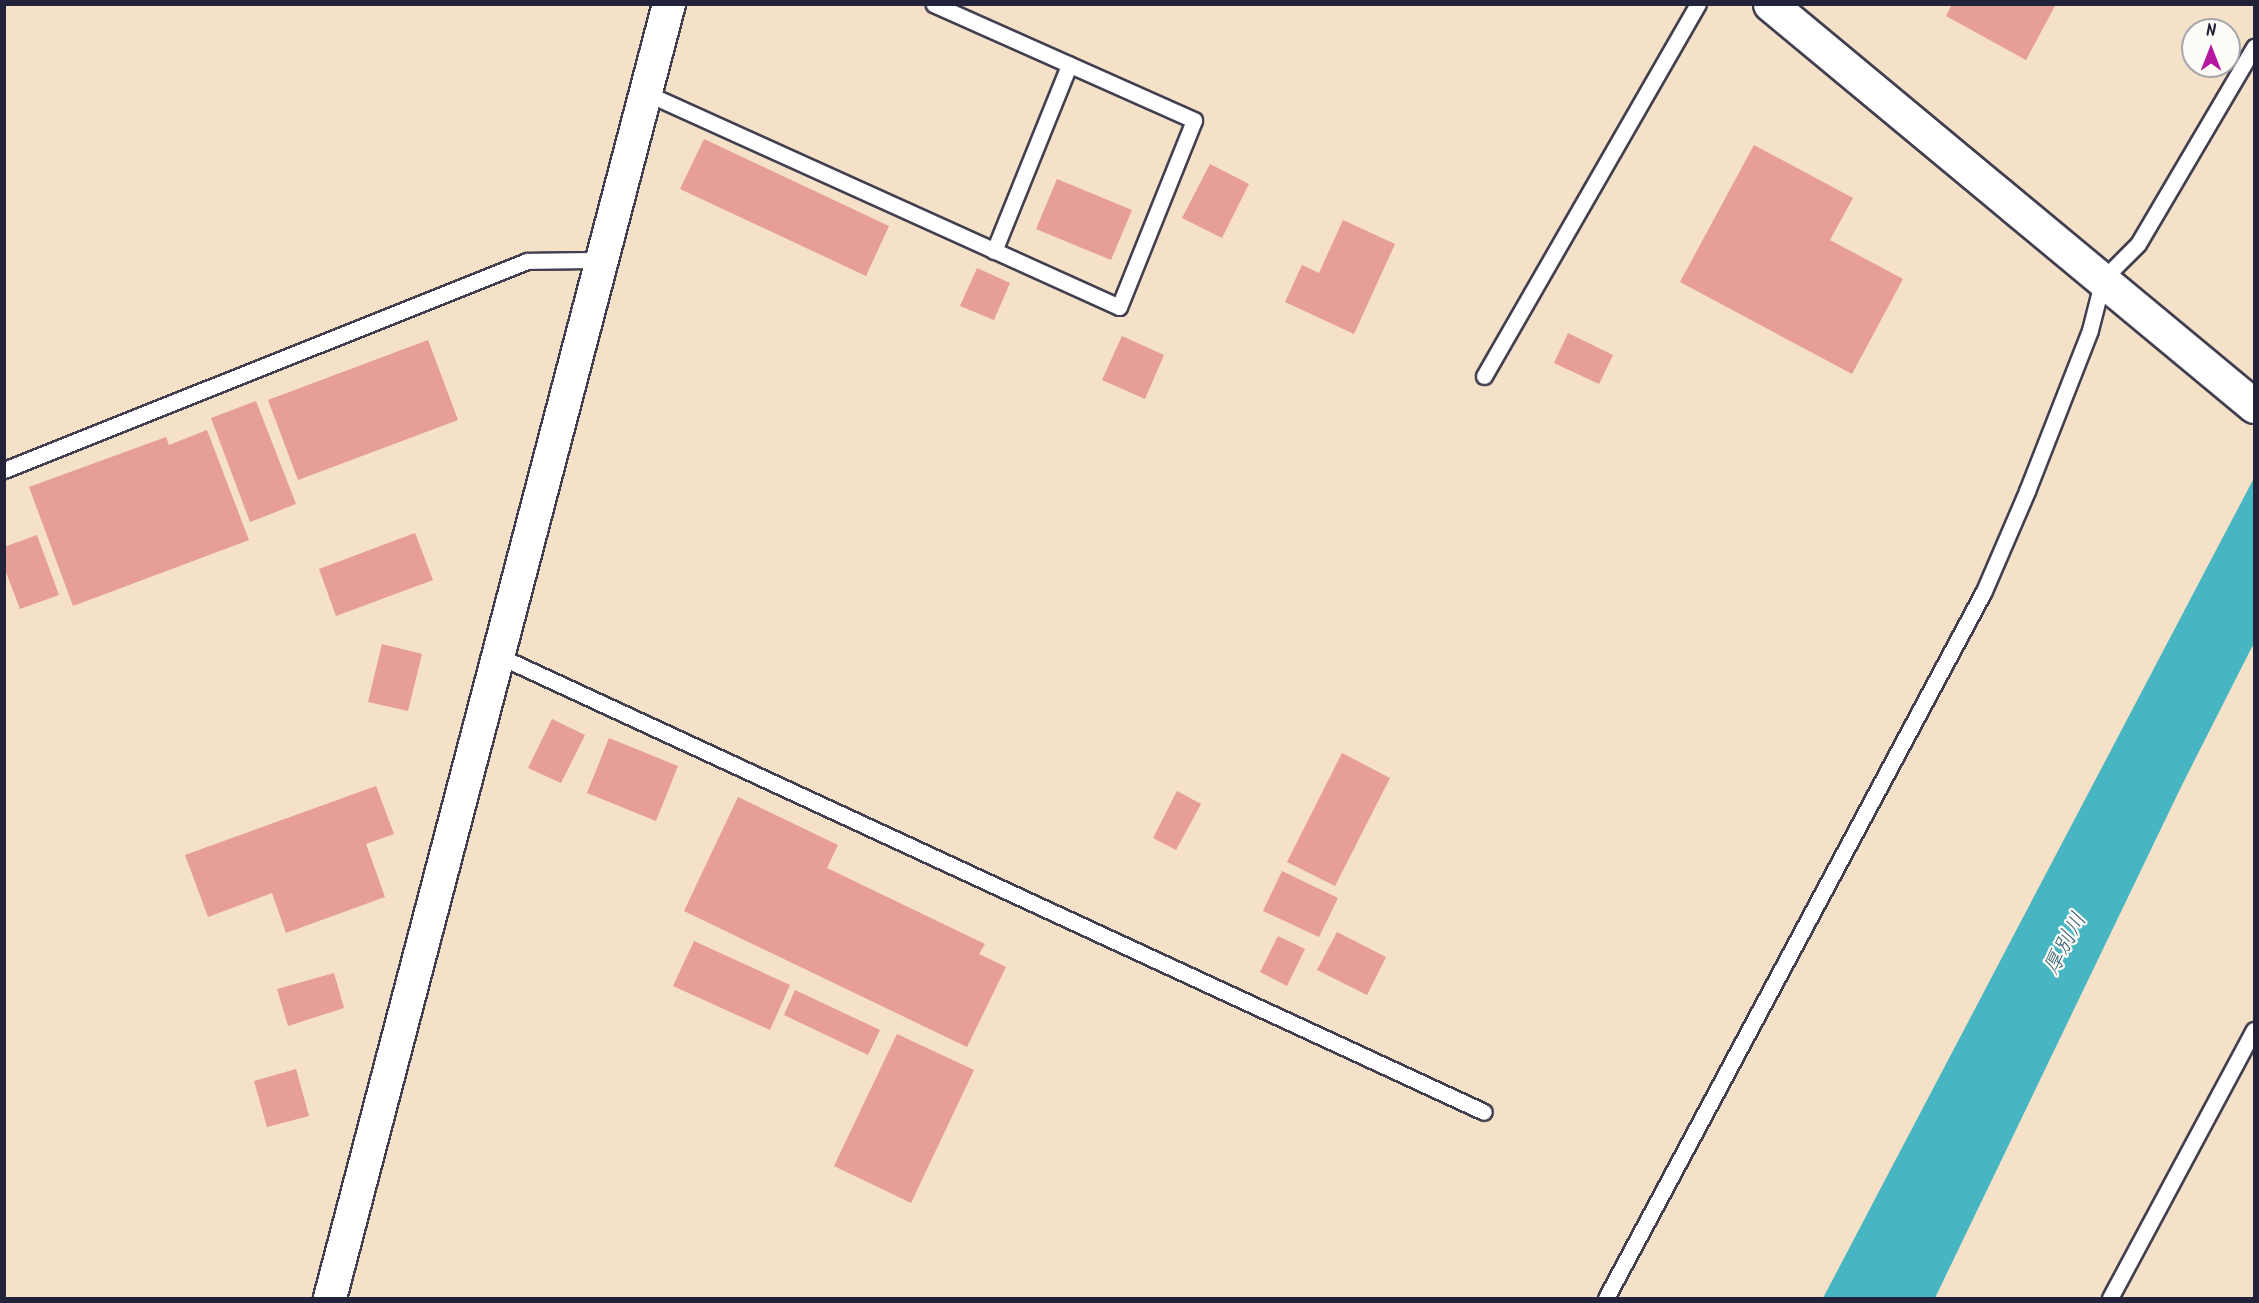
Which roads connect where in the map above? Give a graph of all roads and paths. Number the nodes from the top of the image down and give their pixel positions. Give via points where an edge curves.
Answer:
1 (669, 4) edge
2 (934, 4) edge
3 (1698, 4) edge
4 (1770, 4) edge
5 (2254, 46) edge
6 (1069, 65) junction
7 (646, 93) junction
8 (994, 251) junction
9 (602, 260) junction
10 (2112, 288) junction
11 (1484, 376) dead end
12 (2254, 406) edge
13 (4, 470) edge
14 (499, 656) junction
15 (2254, 1030) edge
16 (1484, 1112) dead end
17 (330, 1299) edge
18 (1606, 1299) edge
19 (2110, 1299) edge

1 - 7 street
2 - 6 lane
3 - 11 lane
4 - 10 street
5 - 10 lane
6 - 8 lane
6 - 8 lane via 1194,120 1119,307
7 - 8 lane
7 - 9 street
9 - 13 lane via 527,261
9 - 14 street
10 - 12 street
10 - 18 lane via 2090,330 1984,591
14 - 16 lane
14 - 17 street
15 - 19 lane

